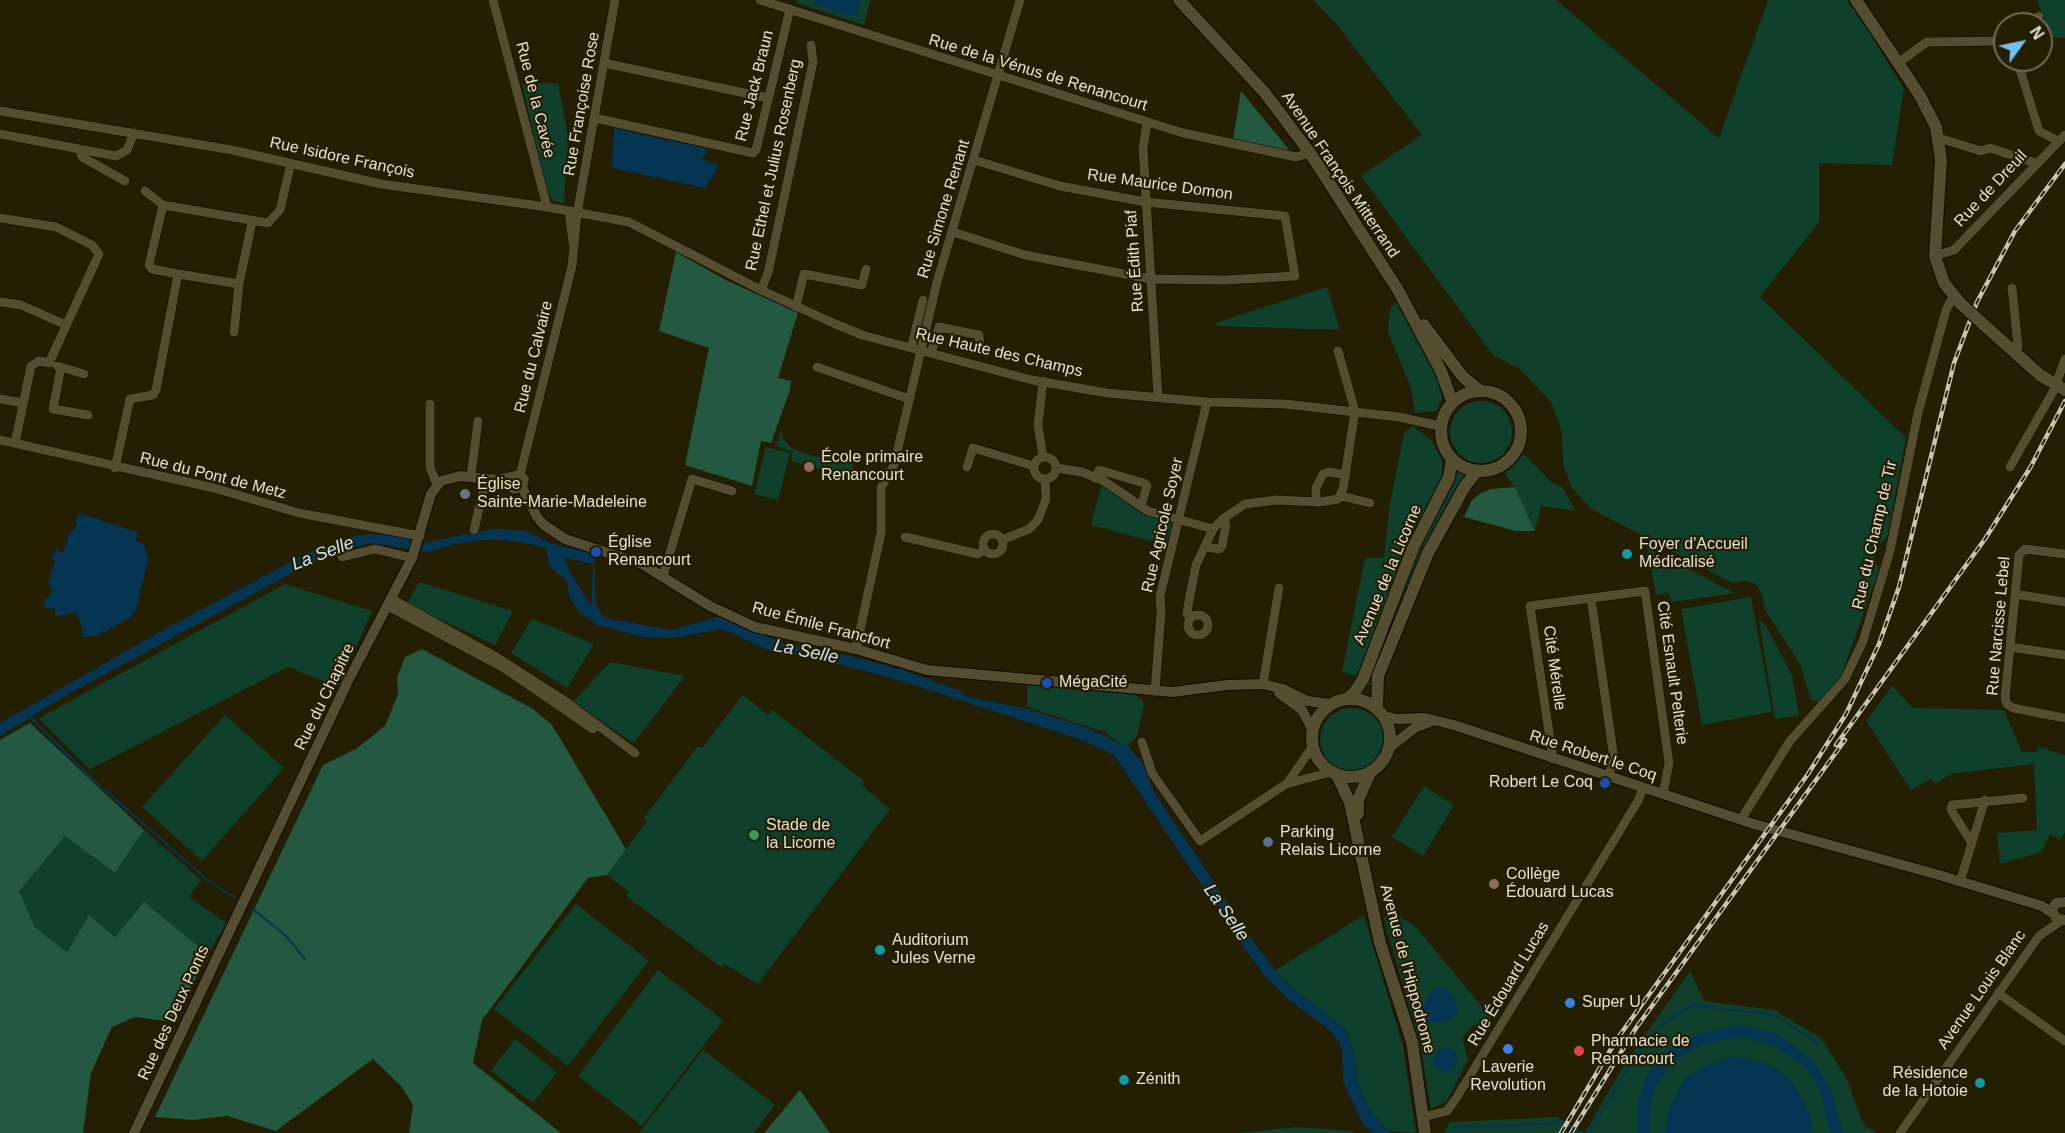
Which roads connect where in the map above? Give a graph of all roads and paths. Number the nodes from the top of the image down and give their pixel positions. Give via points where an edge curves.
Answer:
1 (493, 0) edge
2 (615, 0) edge
3 (760, 0) edge
4 (1020, 0) edge
5 (1179, 0) edge
6 (1856, 0) edge
7 (790, 9) junction
8 (1993, 41) edge
9 (811, 45) dead end
10 (604, 63) junction
11 (1898, 63) junction
12 (2021, 72) edge
13 (998, 77) junction
14 (768, 98) junction
15 (0, 111) edge
16 (595, 118) junction
17 (1147, 123) junction
18 (135, 133) junction
19 (0, 134) edge
20 (1939, 138) junction
21 (2062, 138) edge
22 (80, 150) junction
23 (1310, 153) junction
24 (974, 160) junction
25 (291, 163) junction
26 (2036, 163) junction
27 (125, 181) dead end
28 (145, 191) dead end
29 (1146, 202) junction
30 (164, 205) junction
31 (547, 207) junction
32 (573, 213) junction
33 (0, 218) edge
34 (252, 222) junction
35 (953, 231) junction
36 (1935, 256) junction
37 (866, 268) dead end
38 (178, 274) junction
39 (1151, 279) junction
40 (238, 284) junction
41 (2012, 288) dead end
42 (761, 290) junction
43 (1398, 290) junction
44 (923, 300) dead end
45 (1957, 301) junction
46 (0, 302) edge
47 (796, 307) junction
48 (66, 325) junction
49 (234, 332) dead end
50 (911, 348) junction
51 (980, 350) dead end
52 (1338, 351) dead end
53 (927, 352) junction
54 (2016, 354) junction
55 (2065, 359) edge
56 (49, 363) junction
57 (61, 367) junction
58 (817, 368) dead end
59 (84, 374) dead end
60 (1043, 381) junction
61 (2062, 388) edge
62 (1479, 390) junction
63 (1158, 397) junction
64 (0, 399) edge
65 (909, 399) junction
66 (1452, 401) junction
67 (1208, 402) junction
68 (23, 403) junction
69 (430, 404) dead end
70 (1354, 411) junction
71 (88, 415) dead end
72 (478, 421) dead end
73 (1440, 426) junction
74 (0, 440) edge
75 (15, 443) junction
76 (1043, 457) junction
77 (1452, 459) junction
78 (1034, 466) junction
79 (967, 467) dead end
80 (2010, 467) dead end
81 (115, 468) junction
82 (1056, 468) junction
83 (1477, 471) junction
84 (1346, 475) junction
85 (471, 476) junction
86 (486, 478) junction
87 (1095, 478) junction
88 (514, 479) junction
89 (1046, 479) junction
90 (437, 485) junction
91 (732, 491) dead end
92 (1341, 496) junction
93 (1316, 502) junction
94 (1370, 503) dead end
95 (1141, 506) junction
96 (1180, 518) junction
97 (1224, 518) junction
98 (1213, 529) junction
99 (474, 530) dead end
100 (905, 537) dead end
101 (419, 538) junction
102 (1002, 540) junction
103 (1205, 547) junction
104 (984, 550) junction
105 (2065, 554) edge
106 (414, 555) junction
107 (342, 557) dead end
108 (663, 576) junction
109 (1279, 588) dead end
110 (2014, 594) junction
111 (1591, 598) junction
112 (2065, 602) edge
113 (390, 603) junction
114 (1191, 618) dead end
115 (2010, 647) junction
116 (856, 649) junction
117 (2065, 655) edge
118 (1266, 685) junction
119 (1155, 691) junction
120 (1346, 699) junction
121 (1331, 704) junction
122 (1381, 712) junction
123 (2065, 718) edge
124 (1436, 721) junction
125 (1313, 730) junction
126 (1142, 742) dead end
127 (1313, 746) junction
128 (1390, 747) junction
129 (634, 753) dead end
130 (1552, 759) junction
131 (1334, 773) junction
132 (1370, 773) junction
133 (1608, 777) junction
134 (1286, 784) junction
135 (1643, 788) junction
136 (1663, 794) junction
137 (2023, 798) dead end
138 (1985, 800) junction
139 (1742, 818) junction
140 (1971, 843) junction
141 (1361, 849) junction
142 (1960, 882) junction
143 (241, 905) joint
144 (2058, 911) edge
145 (1998, 993) junction
146 (2065, 1041) edge
147 (1423, 1117) junction
148 (134, 1133) edge
149 (1425, 1133) edge
150 (1900, 1133) edge

1 - 31 street, Rue de la Cavée
2 - 10 street, Rue Françoise Rose
3 - 7 street, Rue de la Vénus de Renancourt
4 - 13 street, Rue Simone Renant
5 - 23 main road, Avenue François Mitterrand via 1264,93
6 - 11 main road
7 - 13 street, Rue de la Vénus de Renancourt
7 - 14 street, Rue Jack Braun
8 - 11 street via 1927,42
9 - 42 street, Rue Ethel et Julius Rosenberg via 813,62 768,273
10 - 14 street
10 - 16 street, Rue Françoise Rose
11 - 20 main road via 1930,114
12 - 21 street via 2039,131
13 - 17 street, Rue de la Vénus de Renancourt
13 - 24 street, Rue Simone Renant
14 - 16 street, Rue Jack Braun via 753,153
15 - 18 street, Rue Isidore François
16 - 32 street, Rue Françoise Rose
17 - 23 street, Rue de la Vénus de Renancourt via 1296,158
17 - 29 street, Rue Édith Piaf via 1143,148
18 - 22 street via 127,150 116,156
18 - 25 street, Rue Isidore François
19 - 22 street
20 - 26 street via 1981,151 1990,148
20 - 36 main road
21 - 26 street, Rue de Dreuil
22 - 27 street via 82,157
23 - 43 main road, Avenue François Mitterrand
24 - 29 street, Rue Maurice Domon via 1060,186
24 - 35 street, Rue Simone Renant
25 - 31 street, Rue Isidore François via 381,184
25 - 34 street via 275,219 268,223
26 - 36 street, Rue de Dreuil via 1954,250
28 - 30 street
29 - 39 street, Rue Édith Piaf
29 - 39 street, Rue Maurice Domon via 1285,216 1295,276
30 - 34 street
30 - 38 street via 149,265
31 - 32 street, Rue Isidore François
32 - 42 street, Rue Haute des Champs via 629,222
32 - 88 street, Rue du Calvaire via 578,226 572,266
33 - 48 street via 56,227 97,249 99,254
34 - 40 street
35 - 39 street via 1025,255
35 - 53 street, Rue Simone Renant via 937,282
36 - 45 main road via 1938,270
37 - 47 street via 862,285 804,274
38 - 40 street
38 - 81 street via 156,390 153,395 130,399
39 - 63 street, Rue Édith Piaf
40 - 49 street
41 - 54 street
42 - 47 street, Rue Haute des Champs
43 - 62 main road, Avenue François Mitterrand via 1463,377
43 - 66 main road, Avenue François Mitterrand via 1441,371
44 - 50 street
45 - 54 main road, bridge
45 - 139 street, Rue du Champ de Tir via 1946,310 1918,413 1890,551 1863,641 1845,679 1790,741
46 - 48 street via 21,305
47 - 50 street, Rue Haute des Champs via 862,335
48 - 56 street
50 - 53 street, Rue Haute des Champs
51 - 53 street via 979,335 939,327
52 - 70 street
53 - 60 street, Rue Haute des Champs
53 - 65 street
54 - 61 main road
55 - 61 street
56 - 57 street
56 - 68 street via 39,361 31,366
57 - 59 street
57 - 71 street via 54,409
58 - 65 street
60 - 63 street, Rue Haute des Champs via 1107,393
60 - 76 street via 1038,425
61 - 80 street
62 - 66 main road
62 - 83 main road via 1504,398 1514,407 1521,432 1512,456 1496,468
63 - 67 street, Rue Haute des Champs
64 - 68 street
65 - 116 street via 894,465 881,488 881,533
66 - 73 main road
67 - 70 street, Rue Haute des Champs
67 - 96 street, Rue Agricole Soyer
68 - 75 street
69 - 90 street via 430,467
70 - 73 street, Rue Haute des Champs
70 - 84 street
72 - 85 street
73 - 77 main road via 1444,450
74 - 75 street, Rue du Pont de Metz
75 - 81 street, Rue du Pont de Metz
76 - 78 street
76 - 82 street via 1053,459
77 - 83 main road
77 - 120 main road, Avenue de la Licorne via 1449,477 1413,548 1363,679
78 - 79 street via 973,448
78 - 89 street via 1039,477
81 - 101 street, Rue du Pont de Metz
82 - 87 street
82 - 89 street via 1055,474
83 - 122 main road, Avenue de la Licorne via 1428,553 1378,676
84 - 92 street
84 - 93 street via 1323,474 1316,488
85 - 86 street
85 - 90 street via 446,478
86 - 88 street
86 - 99 street
87 - 95 street
87 - 95 street via 1099,470 1144,483 1147,486
88 - 108 street, Rue Émile Francfort via 525,482 522,487 537,518 555,533 642,564
89 - 102 street via 1046,499 1038,520 1029,529
90 - 101 street, Rue du Chapitre via 429,499
91 - 108 street via 692,479
92 - 93 street
92 - 94 street
93 - 97 street via 1260,501 1245,504
95 - 96 street
96 - 98 street
96 - 119 street, Rue Agricole Soyer via 1160,596
97 - 98 street
97 - 103 street via 1222,546
98 - 103 street
100 - 104 street via 978,554
101 - 106 street, Rue du Chapitre
102 - 104 street via 999,552 990,554
102 - 104 street via 998,535 988,535 983,540
103 - 114 street via 1190,591
105 - 110 street, Rue Narcisse Lebel via 2022,550
106 - 107 street via 375,549
106 - 113 street, Rue du Chapitre
108 - 116 street, Rue Émile Francfort via 710,606 755,627
109 - 118 street
110 - 112 street
110 - 115 street, Rue Narcisse Lebel
111 - 130 street, Cité Mérelle via 1530,606
111 - 133 street via 1614,759
111 - 136 street, Cité Esnault Pelterie via 1645,591 1669,763
113 - 129 street via 498,657
113 - 143 street, Rue du Chapitre via 348,681
115 - 117 street
115 - 123 street, Rue Narcisse Lebel via 2007,704
116 - 119 street, Rue Émile Francfort via 927,670
118 - 119 street
118 - 121 street via 1307,701
118 - 125 street via 1302,710
120 - 121 main road
120 - 122 main road via 1368,703
121 - 125 main road via 1319,716
122 - 124 street, Rue Robert le Coq
122 - 128 main road via 1391,736
124 - 128 street via 1416,727
124 - 130 street, Rue Robert le Coq
125 - 127 main road
126 - 134 street via 1152,773 1200,842
127 - 131 main road via 1319,760
127 - 134 street
128 - 132 main road via 1383,762
130 - 133 street, Rue Robert le Coq
131 - 132 main road via 1354,777
131 - 134 street
131 - 141 main road, Avenue de l'Hippodrome via 1348,793
132 - 141 main road, Avenue de l'Hippodrome via 1358,800
133 - 135 street, Rue Robert le Coq
135 - 136 street, Rue Robert le Coq
135 - 147 street, Rue Édouard Lucas via 1455,1101 1447,1111
136 - 139 street, Rue Robert le Coq
137 - 138 street
138 - 140 street
138 - 140 street via 1951,807
139 - 142 street, Rue Robert le Coq via 1772,823
140 - 142 street
141 - 147 main road, Avenue de l'Hippodrome via 1380,943 1412,1042
142 - 144 street
143 - 148 street, Rue des Deux Ponts
144 - 145 street, Avenue Louis Blanc
145 - 146 street
145 - 150 street, Avenue Louis Blanc
147 - 149 main road, Avenue de l'Hippodrome

